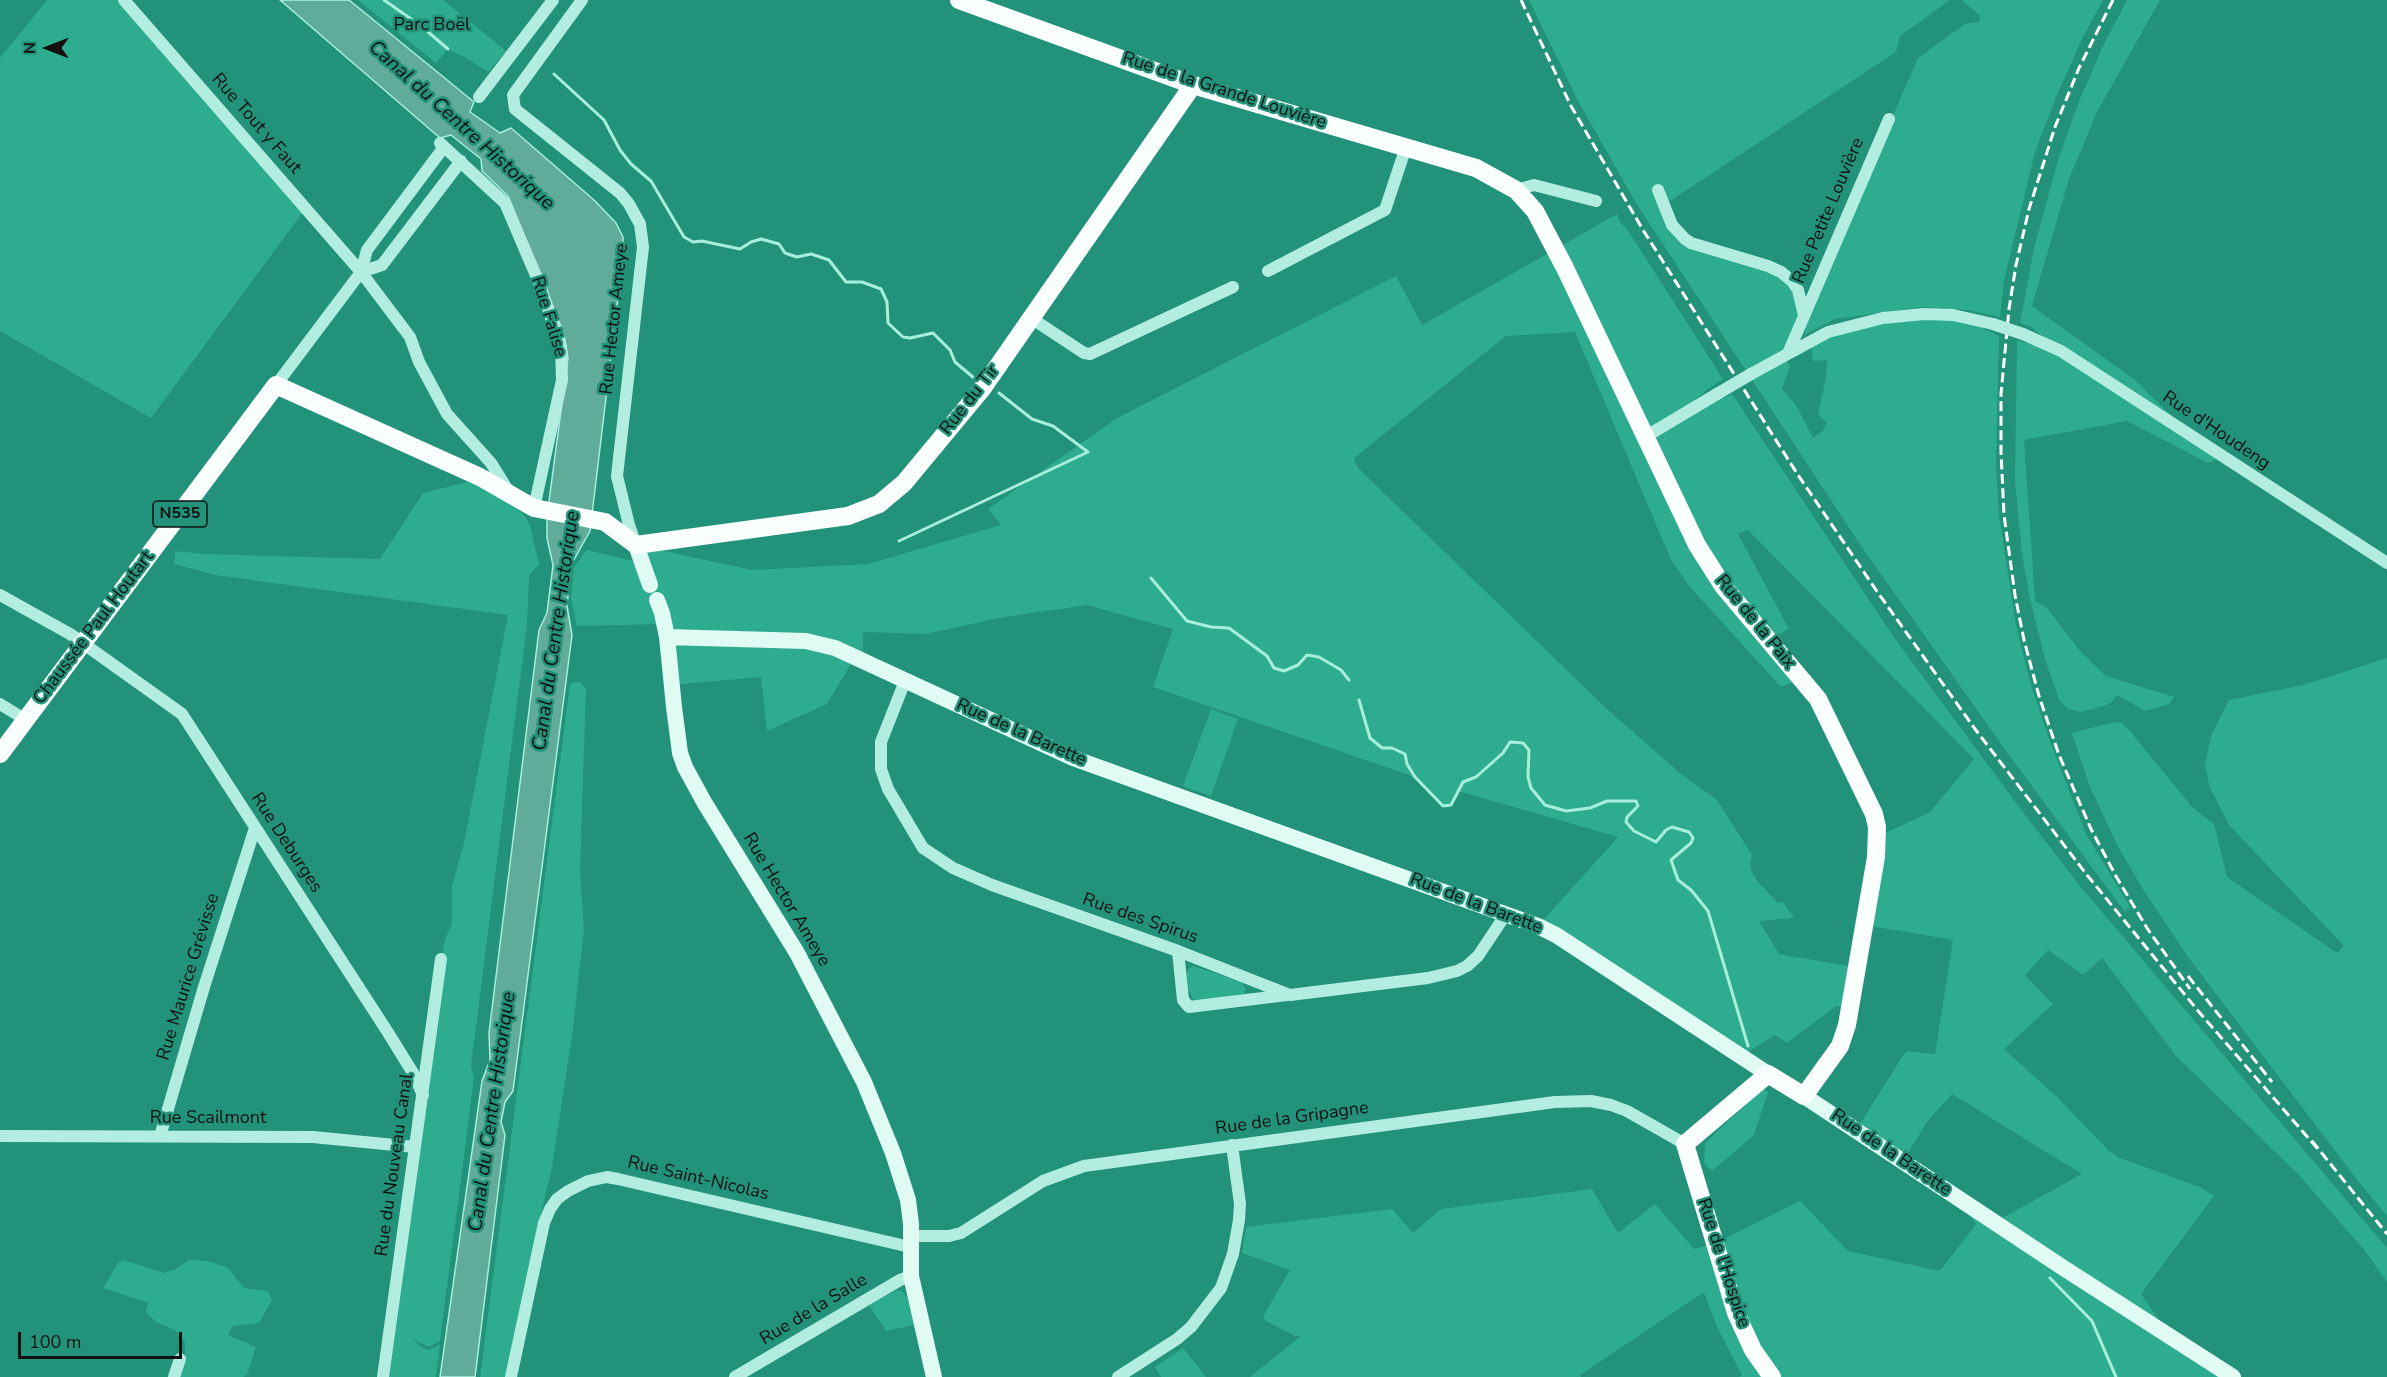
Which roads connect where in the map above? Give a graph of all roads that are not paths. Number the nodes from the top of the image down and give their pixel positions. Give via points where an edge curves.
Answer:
1 (124, 0) edge
2 (553, 0) edge
3 (582, 0) edge
4 (959, 0) edge
5 (1192, 85) junction
6 (479, 97) dead end
7 (1889, 119) dead end
8 (1406, 147) junction
9 (461, 161) junction
10 (1491, 175) joint
11 (1516, 190) junction
12 (1658, 190) dead end
13 (1596, 201) dead end
14 (1268, 271) dead end
15 (361, 272) junction
16 (1233, 287) dead end
17 (1031, 318) junction
18 (1804, 319) junction
19 (1789, 351) junction
20 (276, 385) junction
21 (1645, 436) junction
22 (513, 498) junction
23 (534, 508) junction
24 (636, 545) junction
25 (2387, 563) edge
26 (0, 595) edge
27 (667, 637) junction
28 (83, 643) junction
29 (904, 681) junction
30 (0, 704) edge
31 (26, 720) junction
32 (0, 754) edge
33 (255, 828) junction
34 (1506, 914) junction
35 (1178, 951) junction
36 (441, 959) dead end
37 (1290, 995) junction
38 (1768, 1074) junction
39 (423, 1095) junction
40 (1804, 1096) junction
41 (0, 1136) edge
42 (160, 1136) junction
43 (1685, 1144) junction
44 (1232, 1145) junction
45 (415, 1147) junction
46 (911, 1242) junction
47 (911, 1276) junction
48 (180, 1359) dead end
49 (175, 1374) edge
50 (189, 1377) edge
51 (384, 1377) edge
52 (511, 1377) edge
53 (735, 1377) edge
54 (934, 1377) edge
55 (1118, 1377) edge
56 (1772, 1377) edge
57 (2233, 1377) edge

1 - 15 street, Rue Tout y Faut
2 - 6 street
3 - 24 street, Rue Hector Ameye via 513,95 514,109 620,193 640,224 643,247 617,476
4 - 5 main road, Rue de la Grande Louvière
5 - 8 main road, Rue de la Grande Louvière
5 - 17 main road, Rue du Tir
7 - 18 street, Rue Petite Louvière
8 - 10 main road, Rue de la Grande Louvière
8 - 14 street via 1385,210
9 - 15 street, Chaussée Paul Houtart via 382,265
9 - 15 street, Chaussée Paul Houtart via 442,145 367,250
9 - 23 street, Rue Falise via 505,203 561,347 562,380
10 - 11 main road, Rue de la Paix
11 - 13 street via 1534,185
11 - 21 main road, Rue de la Paix via 1535,211 1550,238
12 - 18 street, Rue Petite Louvière via 1672,225 1685,239 1768,266 1792,281 1800,294
15 - 20 street, Chaussée Paul Houtart / N535
15 - 22 street via 410,337 447,414 491,463
16 - 17 street via 1090,354
17 - 24 main road, Rue du Tir via 982,389 904,483 879,504 848,516
18 - 19 street, Rue Petite Louvière
19 - 21 street, Rue d'Houdeng, bridge
19 - 25 street, Rue d'Houdeng, bridge via 1846,326 1903,315 1953,315 2023,334 2061,351
20 - 22 main road via 480,477
20 - 28 main road, Chaussée Paul Houtart / N535
21 - 40 main road, Rue de la Paix via 1708,564 1818,699 1874,814 1875,857 1847,1025 1840,1046
22 - 23 main road
23 - 24 main road via 605,522
24 - 27 street, Rue Hector Ameye
26 - 28 street, Rue Deburges
27 - 29 street, Rue de la Barette via 806,641 835,648
27 - 46 street, Rue Hector Ameye via 680,753 685,767 797,953 859,1073 893,1153 910,1214
28 - 31 main road, Chaussée Paul Houtart / N535
28 - 33 street, Rue Deburges via 182,714
29 - 34 street, Rue de la Barette via 1073,758
29 - 35 street, Rue des Spirus via 880,742 880,769 923,848 953,868 992,885
30 - 31 street
31 - 32 main road, Chaussée Paul Houtart / N535
33 - 39 street, Rue Deburges via 409,1067
33 - 42 street, Rue Maurice Grévisse
34 - 37 street, Rue des Spirus via 1482,951 1457,971
34 - 38 street, Rue de la Barette via 1556,935
35 - 37 street, Rue des Spirus
35 - 37 street via 1184,1000 1190,1007
36 - 39 street, Rue du Nouveau Canal
38 - 40 main road, Rue de la Barette
38 - 43 main road
39 - 45 street, Rue du Nouveau Canal
40 - 57 street, Rue de la Barette
41 - 42 street, Rue Scailmont
42 - 45 street, Rue Scailmont via 313,1137
43 - 44 street, Rue de la Gripagne via 1627,1111 1591,1101 1555,1102
43 - 56 main road, Rue de l'Hospice via 1736,1313 1753,1350
44 - 46 street, Rue de la Gripagne via 1067,1171 961,1233
44 - 55 street via 1239,1220 1221,1288 1177,1339
45 - 51 street, Rue du Nouveau Canal
46 - 47 street, Rue Hector Ameye
46 - 52 street, Rue Saint-Nicolas via 618,1179 607,1177 588,1182 568,1191 549,1209
47 - 53 street, Rue de la Salle
47 - 54 street, Rue Hector Ameye
48 - 49 street
49 - 50 street

